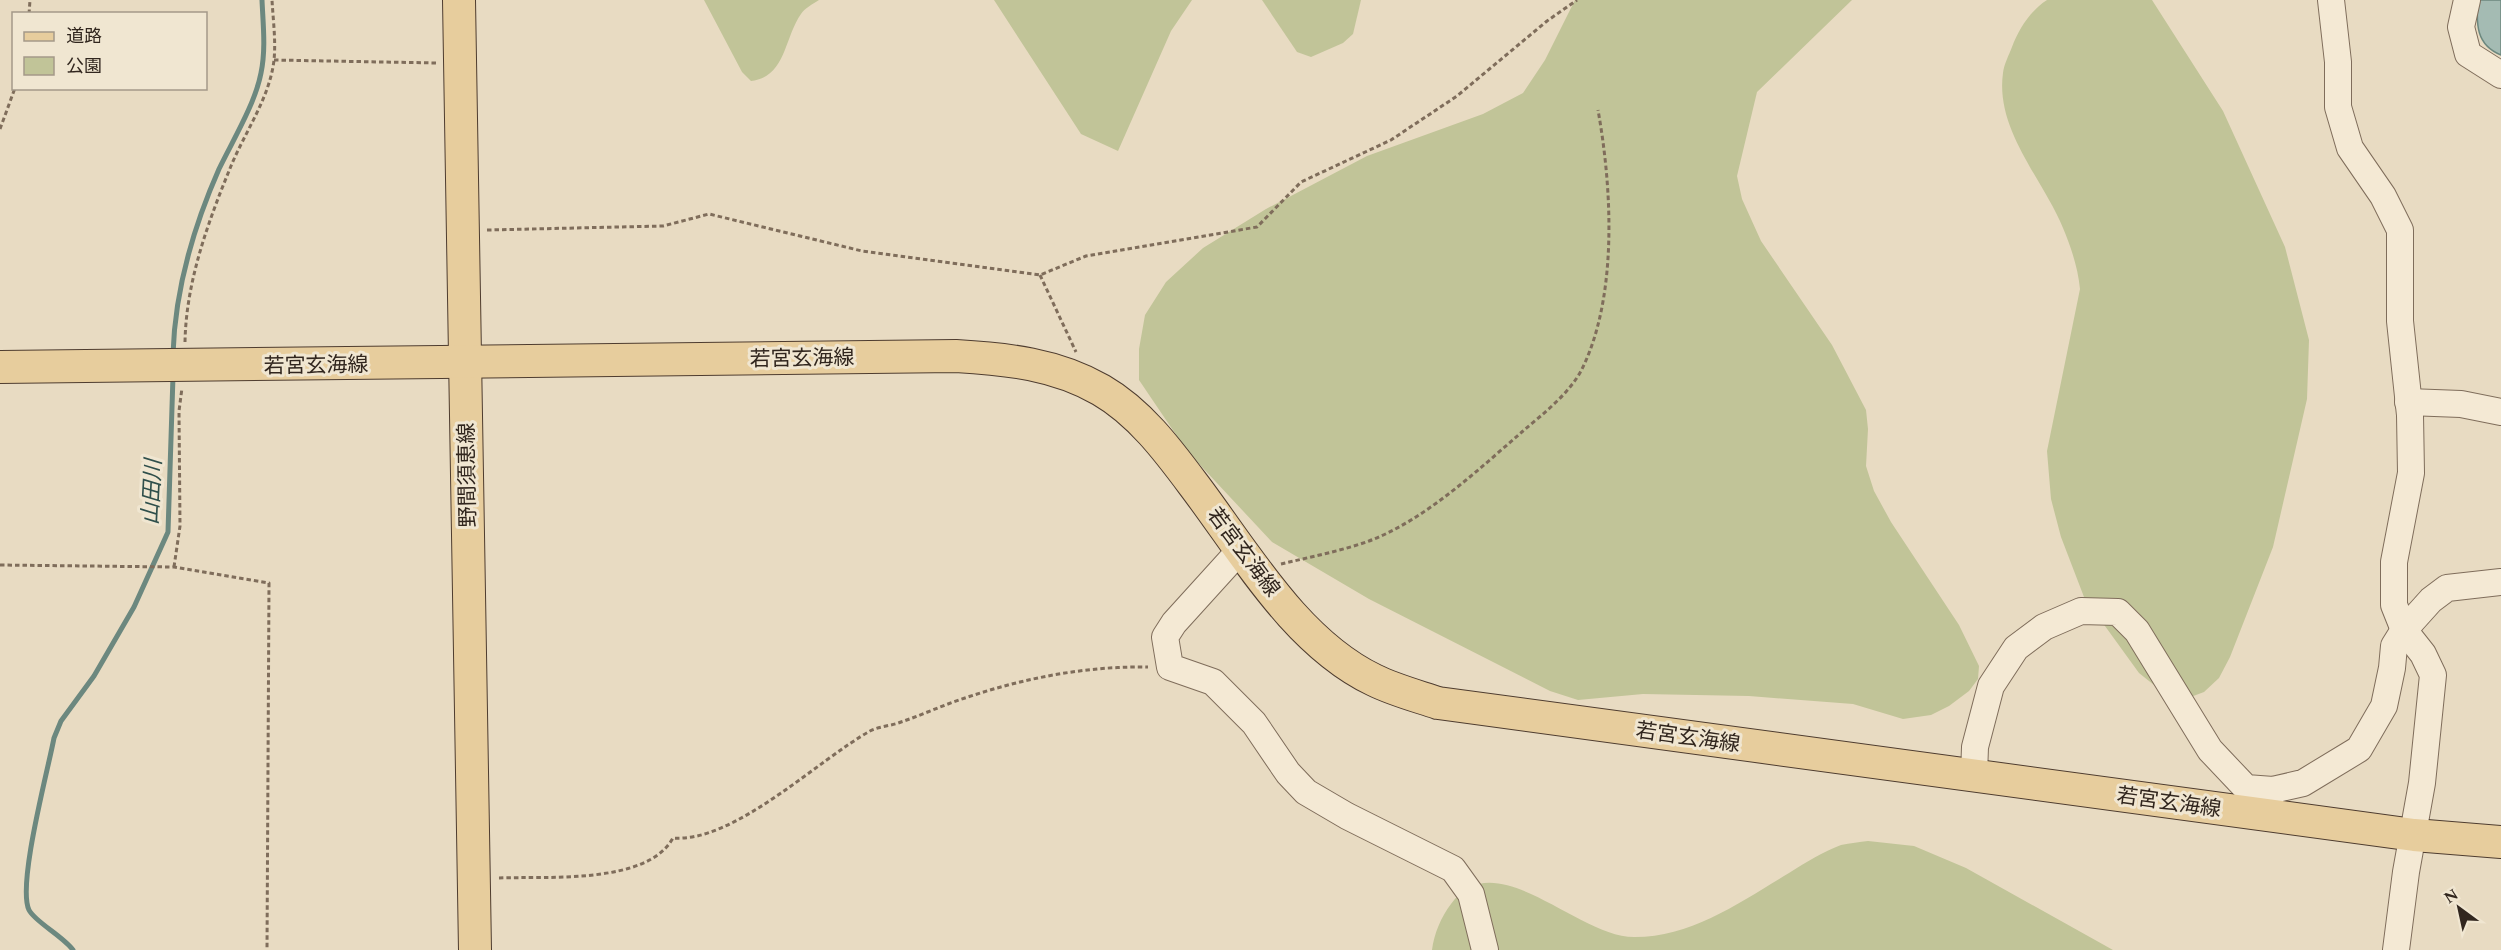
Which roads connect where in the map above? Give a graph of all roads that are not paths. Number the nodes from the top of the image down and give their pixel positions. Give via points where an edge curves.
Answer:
1 (459, 0) edge
2 (2331, 0) edge
3 (2467, 0) edge
4 (2501, 75) edge
5 (465, 362) junction
6 (0, 367) edge
7 (2408, 402) junction
8 (2501, 412) edge
9 (1242, 548) junction
10 (2501, 582) edge
11 (2404, 630) junction
12 (1974, 776) junction
13 (2414, 835) junction
14 (2501, 842) edge
15 (475, 950) edge
16 (1485, 950) edge
17 (2396, 950) edge

1 - 5 main road, 野間須恵線
2 - 7 street via 2338,107 2350,148 2383,196 2400,230 2400,321
3 - 4 street via 2460,27 2468,54
5 - 6 main road, 若宮玄海線
5 - 9 main road, 若宮玄海線 via 956,356 1010,359 1086,382 1134,415 1167,449
5 - 15 main road, 野間須恵線
7 - 8 street via 2461,404
7 - 11 street via 2411,473 2394,562 2394,605
9 - 12 main road, 若宮玄海線 via 1318,641 1375,681 1438,703
9 - 16 street via 1165,637 1170,667 1213,682 1254,723 1306,792 1453,869 1471,894
10 - 11 street via 2446,588
11 - 12 street via 2394,646 2384,706 2359,749 2303,783 2273,790 2246,788 2210,750 2137,631 2118,612 2081,611 2044,627 2016,648 1991,686 1975,747
11 - 13 street via 2433,675
12 - 13 main road, 若宮玄海線
13 - 14 main road, 若宮玄海線
13 - 17 street

